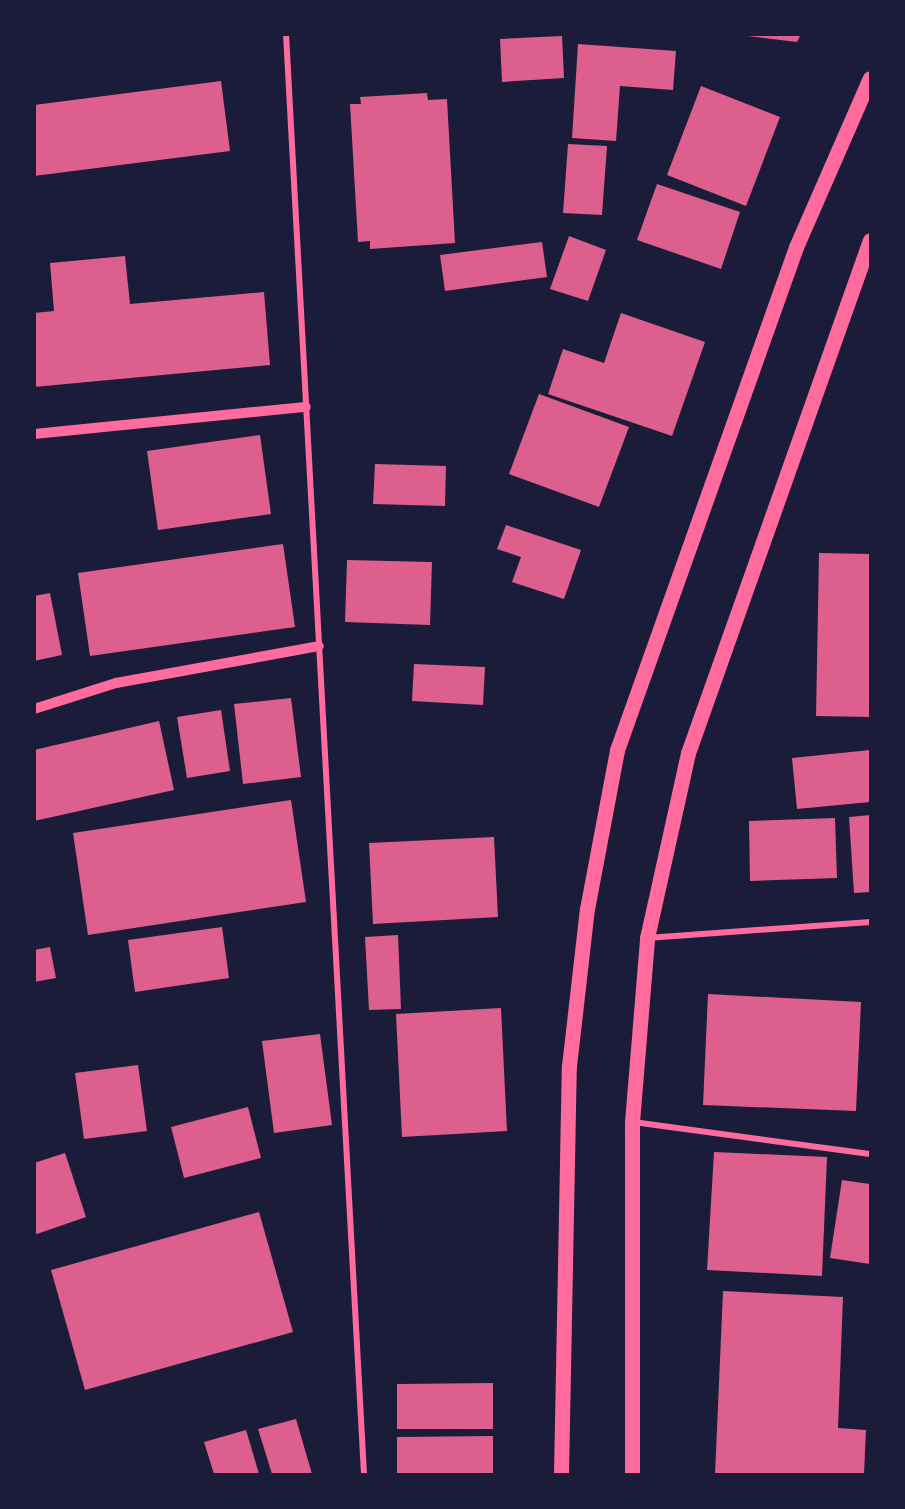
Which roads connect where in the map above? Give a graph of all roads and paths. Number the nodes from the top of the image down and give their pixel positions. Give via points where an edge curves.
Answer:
1 (286, 34) edge
2 (870, 78) edge
3 (870, 240) edge
4 (306, 407) junction
5 (34, 434) edge
6 (320, 646) junction
7 (34, 709) edge
8 (870, 922) edge
9 (647, 938) junction
10 (632, 1122) junction
11 (870, 1154) edge
12 (364, 1474) edge
13 (561, 1474) edge
14 (632, 1474) edge

1 - 4 street
2 - 13 main road via 791,258 617,750 587,909 569,1066
3 - 9 main road via 688,753
4 - 5 street
4 - 6 street
6 - 7 street via 116,683
6 - 12 street
8 - 9 street
9 - 10 main road
10 - 11 street
10 - 14 main road

